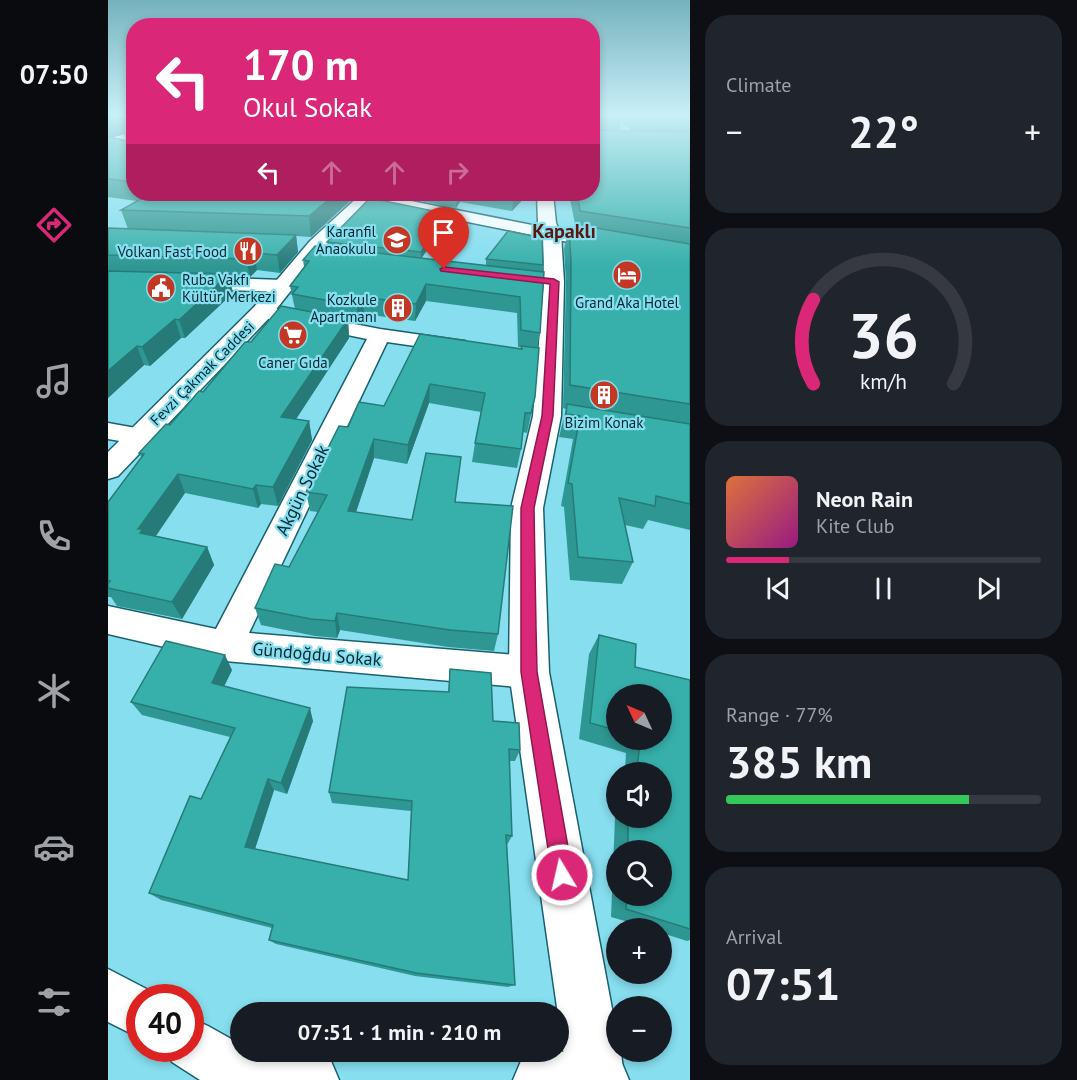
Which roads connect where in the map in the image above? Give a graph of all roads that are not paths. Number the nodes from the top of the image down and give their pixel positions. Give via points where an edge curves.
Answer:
1 (356, 201) edge
2 (390, 201) edge
3 (545, 201) edge
4 (552, 234) junction
5 (690, 254) edge
6 (690, 258) edge
7 (108, 280) edge
8 (283, 286) junction
9 (262, 312) junction
10 (380, 335) junction
11 (481, 350) edge
12 (108, 431) edge
13 (138, 436) junction
14 (108, 469) edge
15 (108, 620) edge
16 (225, 646) junction
17 (529, 672) junction
18 (108, 994) edge
19 (126, 1005) edge
20 (204, 1053) edge
21 (599, 1079) edge
22 (312, 1080) edge
23 (540, 1080) edge

1 - 8 street, Fevzi Çakmak Caddesi
2 - 4 street
3 - 4 street
4 - 5 street
4 - 6 street
4 - 17 street via 543,280 538,359 558,417 527,508
7 - 8 street
8 - 9 street, Fevzi Çakmak Caddesi
9 - 10 street
9 - 13 street, Fevzi Çakmak Caddesi
10 - 11 street
10 - 16 street, Akgün Sokak
12 - 13 street
13 - 14 street, Fevzi Çakmak Caddesi
15 - 16 street, Gündoğdu Sokak
16 - 17 street, Gündoğdu Sokak
17 - 21 street
18 - 19 street
20 - 22 street via 241,1075
21 - 23 street

